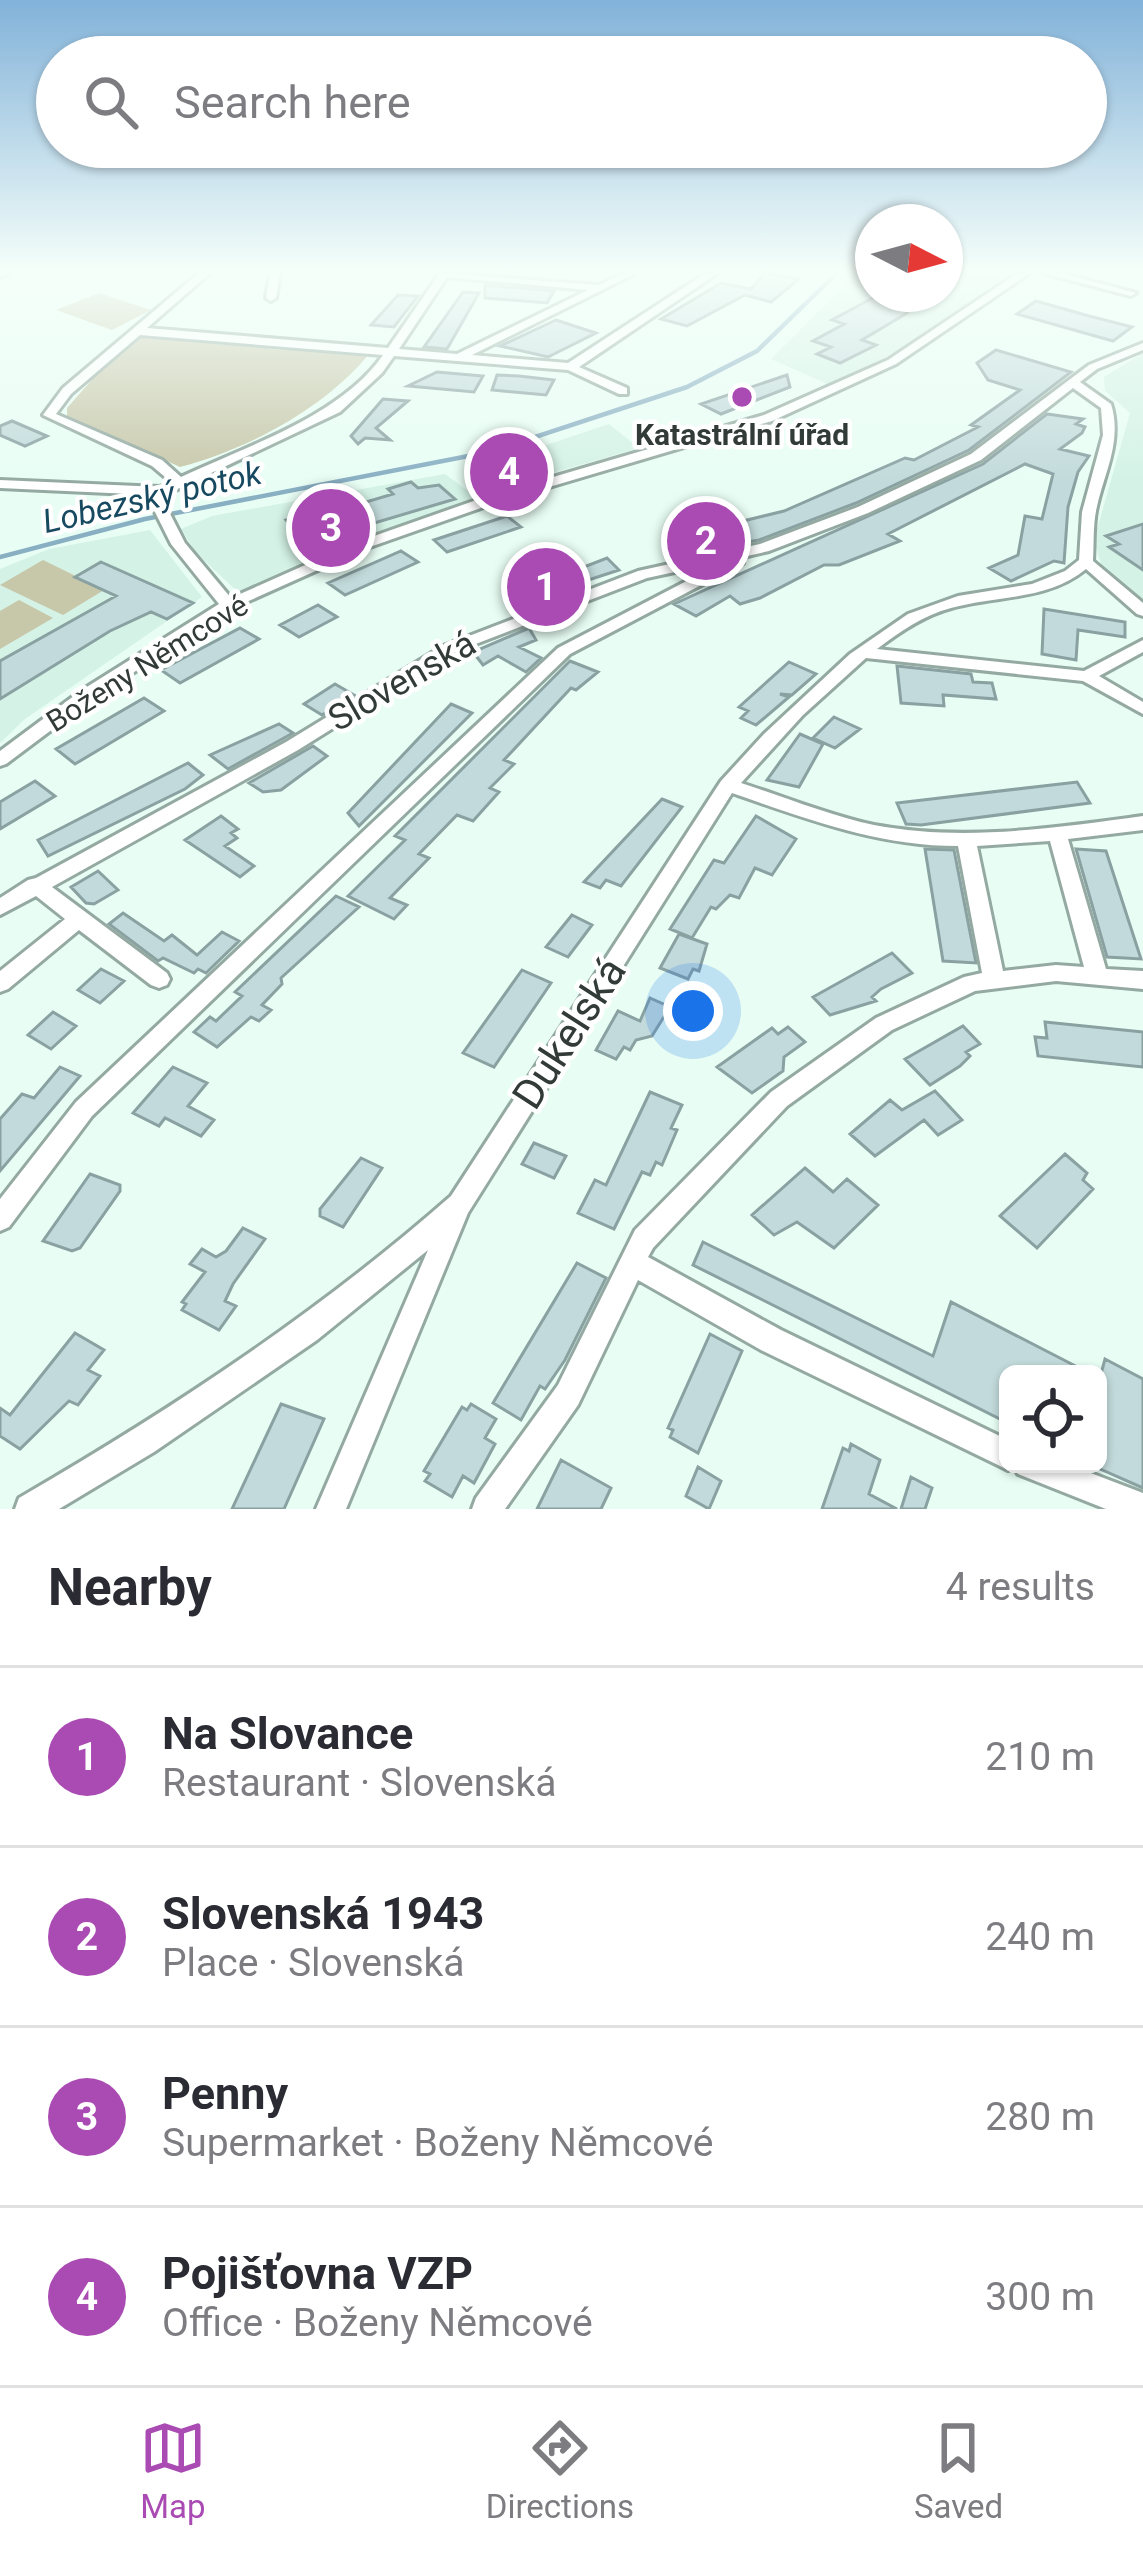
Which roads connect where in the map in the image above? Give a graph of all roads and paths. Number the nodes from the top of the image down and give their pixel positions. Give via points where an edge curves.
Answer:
1 (123, 343) edge
2 (275, 343) edge
3 (399, 343) edge
4 (488, 343) edge
5 (606, 343) edge
6 (920, 343) edge
7 (1143, 346) edge
8 (392, 354) junction
9 (456, 359) junction
10 (570, 367) junction
11 (1076, 384) junction
12 (622, 391) dead end
13 (177, 480) junction
14 (0, 484) edge
15 (160, 499) junction
16 (764, 548) junction
17 (1087, 562) junction
18 (228, 605) junction
19 (1143, 611) edge
20 (1143, 645) edge
21 (867, 653) junction
22 (1087, 676) junction
23 (1143, 709) edge
24 (0, 760) edge
25 (728, 785) junction
26 (1143, 824) edge
27 (1057, 833) junction
28 (966, 839) junction
29 (35, 886) junction
30 (0, 907) edge
31 (76, 921) junction
32 (1097, 974) junction
33 (994, 978) junction
34 (159, 979) dead end
35 (1143, 980) edge
36 (0, 983) edge
37 (460, 1204) junction
38 (0, 1219) edge
39 (633, 1263) junction
40 (999, 1451) edge
41 (1051, 1473) edge
42 (1137, 1506) edge
43 (30, 1509) edge
44 (331, 1509) edge
45 (487, 1509) edge

1 - 13 street via 49,415
2 - 8 street
3 - 8 street
4 - 9 street
5 - 10 street
6 - 18 street, Boženy Němcové via 769,418 490,500
7 - 11 street, Slovenská via 1107,359
8 - 9 street
8 - 13 street via 361,390 316,422
9 - 10 street
10 - 12 street
11 - 16 street, Slovenská via 976,457
11 - 17 street via 1107,407 1111,423 1089,512
13 - 15 street
14 - 15 street
15 - 18 street via 166,524
16 - 29 street, Slovenská via 643,574 492,629
16 - 38 street via 564,651 84,1109
17 - 19 street
17 - 21 street, Dukelská via 1066,582 937,606
18 - 24 street, Boženy Němcové
20 - 22 street
21 - 22 street
21 - 25 street, Dukelská via 774,732
22 - 23 street
25 - 28 street via 876,832
25 - 37 street, Dukelská
26 - 27 street
27 - 28 street
27 - 32 street
28 - 33 street
29 - 30 street, Slovenská
29 - 31 street
31 - 34 street
31 - 36 street
32 - 33 street
32 - 35 street
33 - 39 street via 884,1024 779,1099 695,1180
37 - 43 street, Dukelská via 404,1257 181,1421
37 - 44 street
39 - 40 street
39 - 45 street via 568,1396
41 - 42 street

